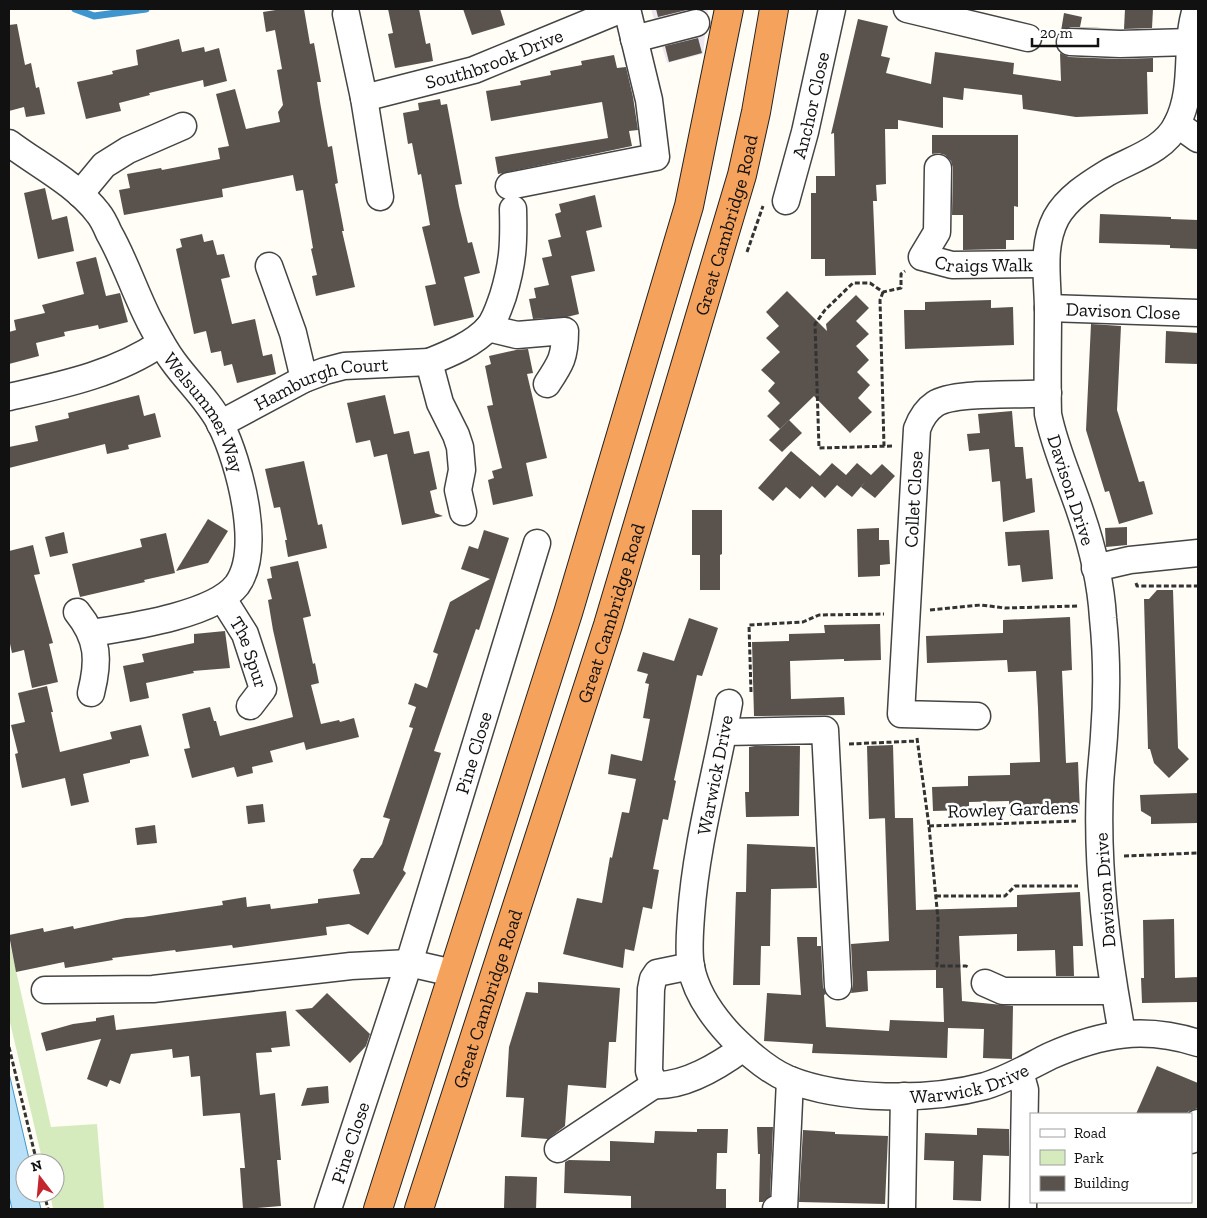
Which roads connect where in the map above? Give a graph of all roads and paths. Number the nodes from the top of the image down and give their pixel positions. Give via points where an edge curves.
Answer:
1 (622, 9) edge
2 (627, 9) edge
3 (729, 9) edge
4 (774, 9) edge
5 (832, 9) edge
6 (907, 9) edge
7 (1196, 9) edge
8 (346, 14) dead end
9 (696, 23) dead end
10 (1028, 38) dead end
11 (634, 39) junction
12 (1070, 42) dead end
13 (1191, 42) junction
14 (364, 98) junction
15 (1177, 124) junction
16 (183, 126) dead end
17 (1198, 139) edge
18 (9, 143) edge
19 (938, 168) dead end
20 (80, 194) junction
21 (380, 196) dead end
22 (786, 201) dead end
23 (922, 257) junction
24 (1046, 264) junction
25 (269, 266) dead end
26 (883, 292) junction
27 (1048, 308) junction
28 (1198, 313) edge
29 (488, 328) junction
30 (161, 343) junction
31 (429, 362) junction
32 (304, 378) junction
33 (547, 384) dead end
34 (1048, 393) junction
35 (9, 397) edge
36 (220, 424) junction
37 (884, 446) junction
38 (915, 446) junction
39 (462, 512) dead end
40 (536, 543) dead end
41 (1198, 552) edge
42 (1095, 568) junction
43 (223, 599) junction
44 (1101, 605) junction
45 (77, 612) dead end
46 (906, 614) junction
47 (92, 633) junction
48 (91, 693) dead end
49 (740, 698) joint
50 (250, 706) dead end
51 (908, 715) junction
52 (976, 716) dead end
53 (724, 732) junction
54 (917, 742) junction
55 (826, 744) junction
56 (1078, 821) dead end
57 (929, 826) junction
58 (1198, 853) edge
59 (1101, 856) junction
60 (1102, 886) junction
61 (936, 896) junction
62 (409, 963) junction
63 (690, 966) junction
64 (453, 973) junction
65 (985, 983) joint
66 (838, 986) dead end
67 (45, 990) dead end
68 (1114, 991) junction
69 (1122, 1033) junction
70 (1198, 1043) edge
71 (9, 1046) edge
72 (743, 1048) junction
73 (1020, 1072) junction
74 (790, 1080) junction
75 (654, 1085) junction
76 (904, 1096) junction
77 (1198, 1123) edge
78 (1192, 1138) edge
79 (558, 1149) dead end
80 (35, 1153) edge
81 (328, 1209) edge
82 (378, 1209) edge
83 (419, 1209) edge
84 (776, 1209) edge
85 (902, 1209) edge
86 (1023, 1209) edge

1 - 14 street, Southbrook Drive via 474,70
2 - 11 street
3 - 64 highway, Great Cambridge Road via 689,206 587,551
4 - 83 highway, Great Cambridge Road via 742,175 608,625
5 - 22 street, Anchor Close
6 - 10 street
7 - 13 street, Davison Drive
8 - 14 street
9 - 11 street
11 - 29 street, Hamburgh Court via 649,100 656,157 511,198 514,253 497,315
12 - 13 street
13 - 15 street, Davison Drive via 1189,82
14 - 21 street
15 - 17 street
15 - 24 street, Davison Drive via 1170,136 1150,152 1098,179 1069,201 1050,233
16 - 20 street via 128,150 104,165
18 - 20 street, Welsummer Way
19 - 23 street via 937,232
20 - 30 street, Welsummer Way via 98,213 117,246
23 - 24 street, Craigs Walk via 952,265
23 - 26 path via 901,274 901,288
24 - 27 street, Davison Drive
25 - 32 street
26 - 37 path via 880,300
26 - 37 path via 870,283 853,283 815,324 819,448
27 - 28 street, Davison Close
27 - 34 street, Davison Drive
29 - 31 street, Hamburgh Court
29 - 33 street via 517,335 565,331 564,355
30 - 35 street via 141,357 98,375
30 - 36 street, Welsummer Way
31 - 32 street, Hamburgh Court via 344,366
31 - 39 street via 440,404 460,447 462,470 458,490
32 - 36 street, Hamburgh Court
34 - 38 street, Collet Close via 960,396 942,400 929,408 920,421
34 - 42 street, Davison Drive via 1052,436 1081,515
36 - 43 street, Welsummer Way via 243,490 248,538 243,575
37 - 38 path
38 - 46 street, Collet Close
40 - 62 street, Pine Close
41 - 42 street via 1130,560
42 - 44 street, Davison Drive
43 - 47 street, Welsummer Way via 176,616
43 - 50 street, The Spur via 245,634 263,689
44 - 46 path via 1005,608 981,605
44 - 59 street, Davison Drive via 1105,666
45 - 47 street
46 - 49 path via 819,615 803,622 749,625
46 - 51 street, Collet Close
47 - 48 street via 96,672
49 - 53 street, Warwick Drive
51 - 52 street
51 - 54 path, Rowley Gardens
53 - 55 street via 824,730
53 - 63 street, Warwick Drive via 696,870
54 - 55 path
54 - 57 path, Rowley Gardens
55 - 66 street
56 - 57 path, Rowley Gardens
57 - 61 path, Rowley Gardens
58 - 59 path
59 - 60 street, Davison Drive
60 - 61 path via 1016,886 1005,896
60 - 68 street, Davison Drive
61 - 65 path, Rowley Gardens via 937,966 966,966
62 - 64 street
62 - 67 street via 351,966 153,989
62 - 81 street, Pine Close
63 - 72 street, Warwick Drive via 710,1010
63 - 75 street via 657,974 653,979 649,1071
64 - 82 highway, Great Cambridge Road
65 - 68 street via 1003,991
68 - 69 street, Davison Drive
69 - 70 street, Warwick Drive via 1157,1034
69 - 73 street, Warwick Drive via 1072,1047
71 - 80 path
72 - 74 street, Warwick Drive
72 - 75 street via 724,1062 696,1075 663,1086
73 - 76 street, Warwick Drive via 999,1082 948,1094
73 - 86 street via 1025,1090
74 - 76 street, Warwick Drive via 839,1092
74 - 84 street via 784,1209
75 - 79 street
76 - 85 street
77 - 78 street

